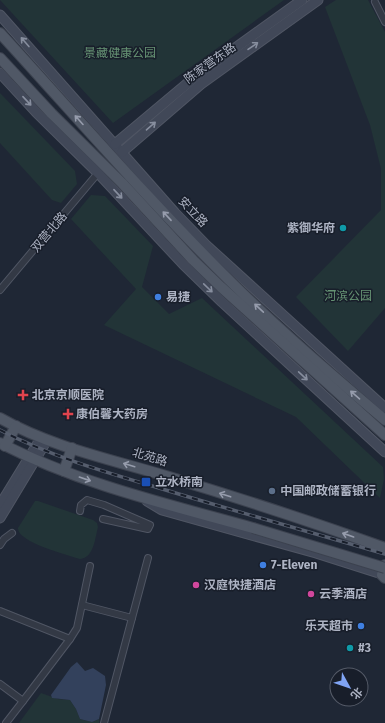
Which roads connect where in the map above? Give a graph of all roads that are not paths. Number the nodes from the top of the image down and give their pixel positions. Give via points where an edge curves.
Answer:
1 (302, 0) edge
2 (318, 0) edge
3 (375, 2) dead end
4 (0, 16) edge
5 (385, 22) edge
6 (0, 33) edge
7 (0, 58) edge
8 (0, 73) edge
9 (115, 144) junction
10 (122, 152) junction
11 (98, 172) junction
12 (0, 290) edge
13 (385, 408) edge
14 (0, 418) edge
15 (385, 420) edge
16 (16, 426) junction
17 (385, 435) edge
18 (44, 439) junction
19 (2, 444) edge
20 (72, 448) junction
21 (385, 452) edge
22 (32, 459) junction
23 (64, 471) junction
24 (142, 498) junction
25 (0, 505) edge
26 (80, 511) dead end
27 (0, 518) edge
28 (104, 519) dead end
29 (12, 533) dead end
30 (0, 545) edge
31 (385, 548) edge
32 (148, 558) dead end
33 (90, 566) dead end
34 (385, 574) edge
35 (82, 605) junction
36 (0, 611) edge
37 (132, 618) junction
38 (70, 639) junction
39 (0, 684) edge
40 (23, 701) junction
41 (0, 721) edge
42 (7, 722) edge
43 (104, 723) edge

1 - 9 street, 陈家营东路 via 195,77
10 -> 2 street, 陈家营东路 via 201,84
3 - 5 street
9 -> 4 street, 安立路
15 -> 6 main road, 安立路 via 312,358 231,282
7 - 17 main road via 204,270
8 -> 11 street
9 - 10 street, 安立路
10 - 13 street, 安立路 via 206,245
11 - 12 street, 双营北路
11 -> 21 street via 183,264
14 - 16 main road, 北苑路
16 - 18 main road, 北苑路
16 - 19 main road
18 - 20 main road, 北苑路
18 - 22 street
19 - 22 main road
20 - 23 main road
31 -> 20 main road, 北苑路 via 167,476
22 - 23 main road
22 - 25 street
22 - 27 street
23 -> 24 main road
24 - 34 main road, bridge via 253,528
24 - 34 street via 162,510
26 - 28 street via 81,505 87,500 104,504 150,526 148,529
29 - 30 street via 4,538
32 - 37 street
33 - 35 street
35 - 37 street
35 - 38 street via 77,628
36 - 38 street
37 - 43 street
38 - 40 street
39 - 40 street
40 - 42 street
41 - 42 street

